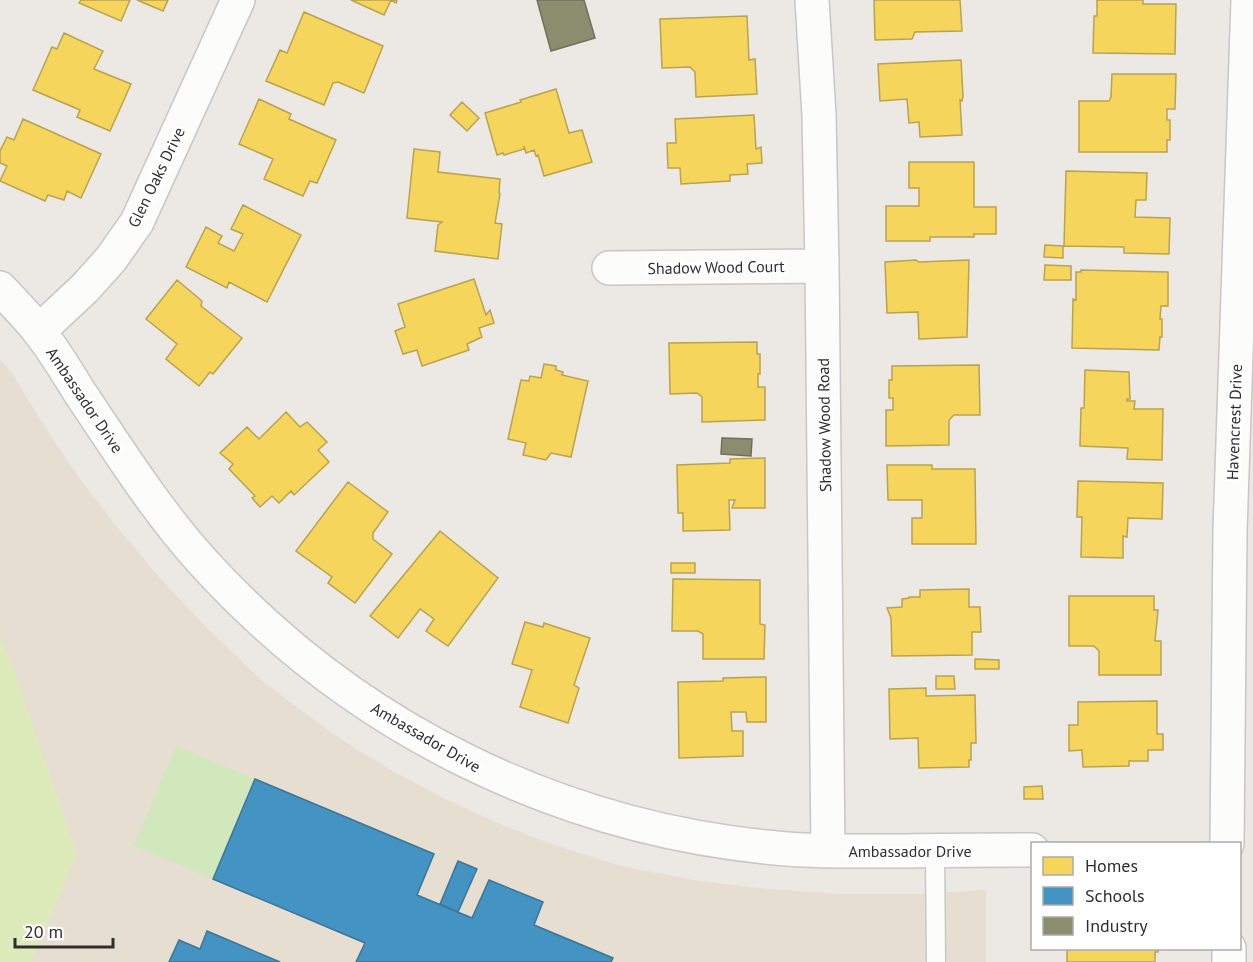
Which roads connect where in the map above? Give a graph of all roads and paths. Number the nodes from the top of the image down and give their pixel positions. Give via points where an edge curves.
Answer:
1 (238, 0) edge
2 (812, 0) edge
3 (1248, 0) edge
4 (822, 266) junction
5 (609, 268) dead end
6 (0, 288) edge
7 (39, 331) junction
8 (1227, 842) edge
9 (935, 850) junction
10 (1031, 850) edge
11 (828, 851) junction
12 (936, 962) edge

1 - 7 street, Glen Oaks Drive via 137,222 85,288
2 - 4 street, Shadow Wood Road
3 - 8 street, Havencrest Drive via 1230,531
4 - 5 street, Shadow Wood Court
4 - 11 street, Shadow Wood Road
6 - 7 street, Ambassador Drive
7 - 11 street, Ambassador Drive via 148,494 202,561 268,627 349,692 412,733 486,771 563,802 641,825 714,840
9 - 10 street, Ambassador Drive
9 - 11 street, Ambassador Drive
9 - 12 lane

